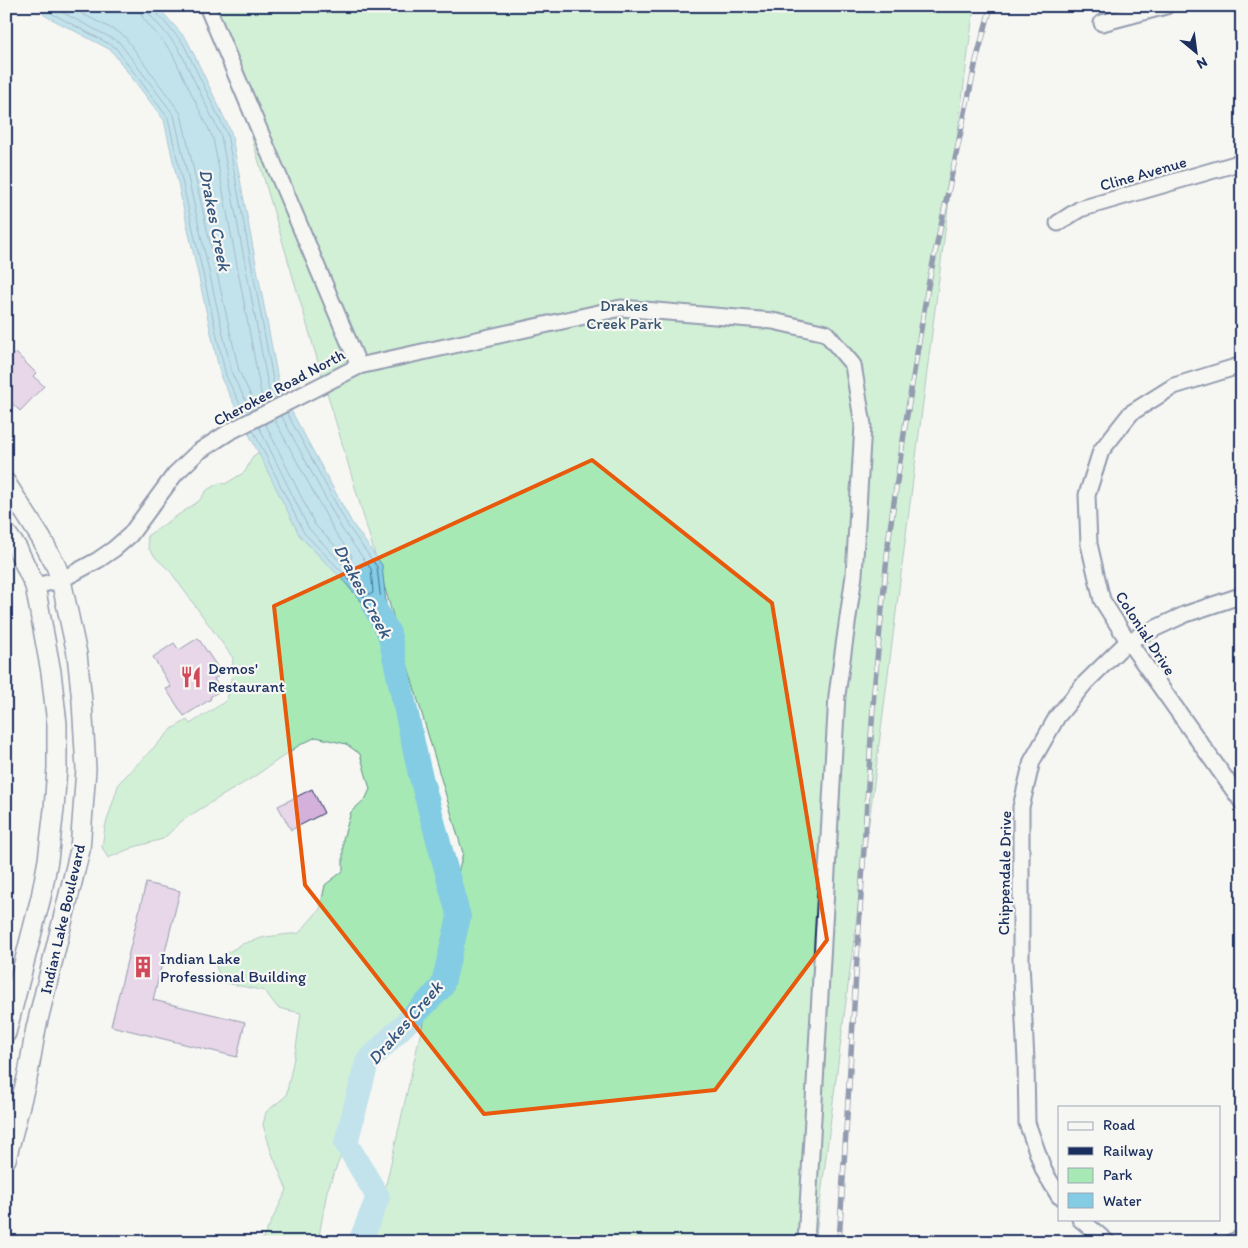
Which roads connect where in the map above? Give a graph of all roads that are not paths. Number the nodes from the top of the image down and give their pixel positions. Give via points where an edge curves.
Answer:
1 (207, 6) edge
2 (1166, 6) edge
3 (1102, 23) dead end
4 (1242, 162) edge
5 (1058, 223) dead end
6 (1242, 365) edge
7 (359, 366) junction
8 (6, 483) edge
9 (6, 533) edge
10 (61, 580) junction
11 (35, 586) junction
12 (1242, 597) edge
13 (1128, 641) junction
14 (1242, 802) edge
15 (8, 1027) edge
16 (36, 1028) junction
17 (6, 1158) edge
18 (1058, 1194) edge
19 (1081, 1220) edge
20 (1242, 1238) edge
21 (806, 1242) edge
22 (1107, 1242) edge
23 (1232, 1242) edge

1 - 7 street, Cherokee Road North
2 - 3 street
4 - 5 street, Cline Avenue via 1080,209
6 - 13 street, Colonial Drive via 1174,386 1131,413 1100,450 1086,495 1089,544 1102,600
7 - 10 street, Cherokee Road North via 229,432 198,452 175,474 130,534 98,560
7 - 21 street via 621,308 773,321 826,332 853,365 863,425 854,575 837,695
8 - 10 main road, Indian Lake Boulevard via 41,538
9 - 11 main road, Indian Lake Boulevard
10 - 11 street, Cherokee Road North
10 - 16 main road, Indian Lake Boulevard via 76,654 86,768 80,850
11 - 15 main road, Indian Lake Boulevard via 51,672 57,724 57,768 48,860
12 - 13 street, Chippendale Drive via 1186,614
13 - 14 street, Colonial Drive
13 - 18 street, Chippendale Drive via 1085,683 1057,717 1032,761 1021,807 1021,962 1027,1123 1044,1171
15 - 16 main road
16 - 17 main road, Indian Lake Boulevard via 28,1074
19 - 22 street
20 - 23 street

